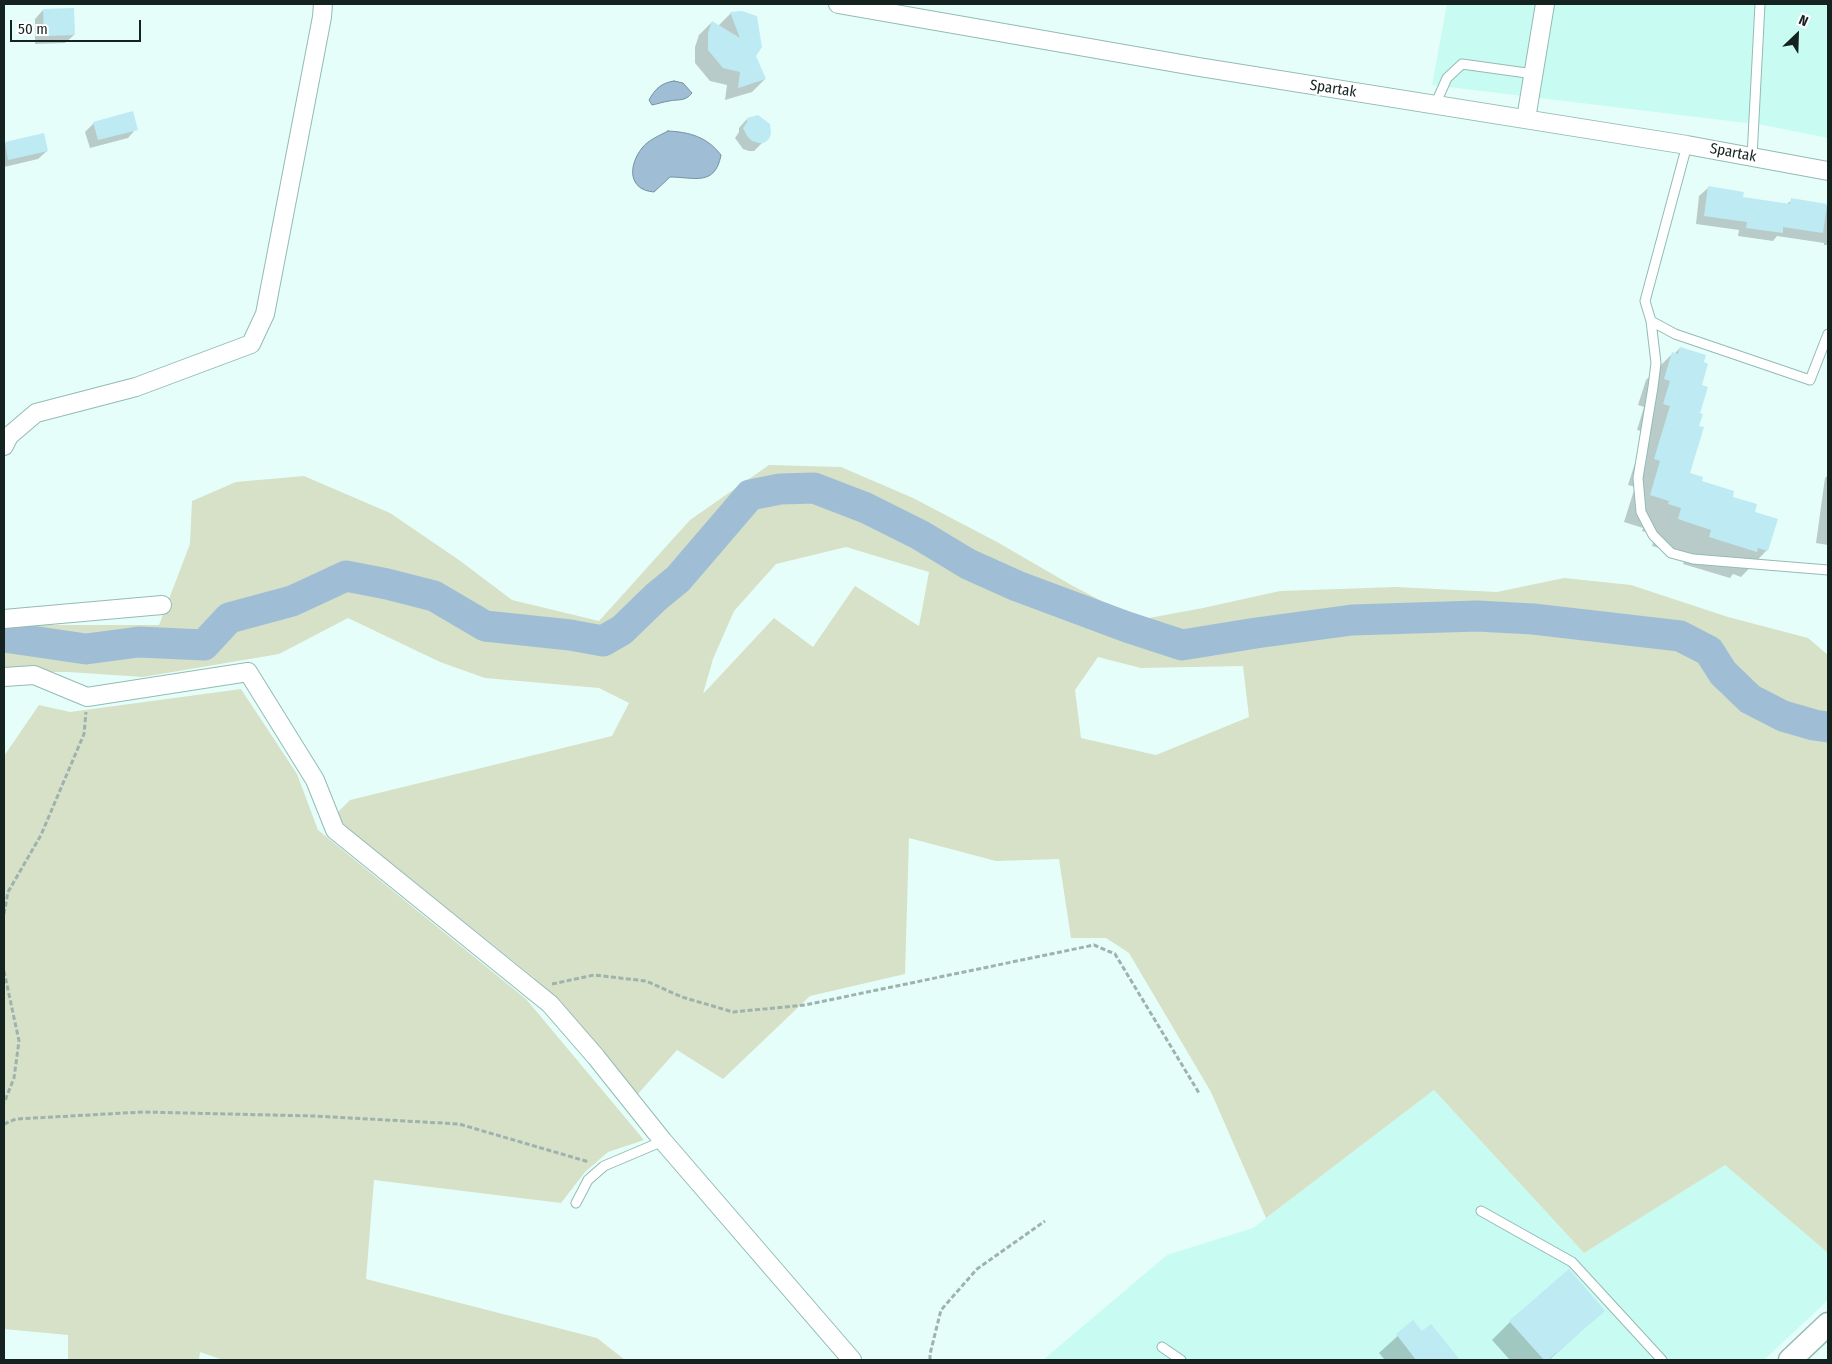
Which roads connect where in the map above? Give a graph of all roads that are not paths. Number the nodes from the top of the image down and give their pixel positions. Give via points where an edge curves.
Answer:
1 (323, 4) edge
2 (838, 4) edge
3 (1545, 4) edge
4 (1760, 4) edge
5 (1534, 74) junction
6 (1435, 105) junction
7 (1526, 119) junction
8 (1687, 145) junction
9 (1752, 157) junction
10 (1828, 171) edge
11 (1651, 321) junction
12 (1828, 334) edge
13 (4, 446) edge
14 (1828, 570) edge
15 (162, 605) dead end
16 (4, 618) edge
17 (4, 677) edge
18 (663, 1141) junction
19 (576, 1203) dead end
20 (1481, 1211) dead end
21 (1828, 1324) edge
22 (1162, 1347) dead end
23 (852, 1360) edge
24 (1181, 1360) edge
25 (1662, 1360) edge
26 (1790, 1360) edge

1 - 13 street via 265,314 251,344 136,387 36,413 9,436
2 - 6 street, Spartak
3 - 5 street
4 - 9 lane
5 - 6 lane via 1462,64 1447,78
5 - 7 street
6 - 7 street, Spartak
7 - 8 street, Spartak
8 - 9 street, Spartak
8 - 11 lane via 1645,301
9 - 10 street, Spartak
11 - 12 lane via 1674,334 1810,380
11 - 14 lane via 1656,363 1638,478 1641,512 1654,535 1671,553 1693,559
15 - 16 street
17 - 18 street via 34,675 87,697 248,672 315,780 335,830 550,1004
18 - 19 lane via 604,1166 588,1180
18 - 23 street
20 - 25 lane via 1572,1262
21 - 26 street
22 - 24 lane

